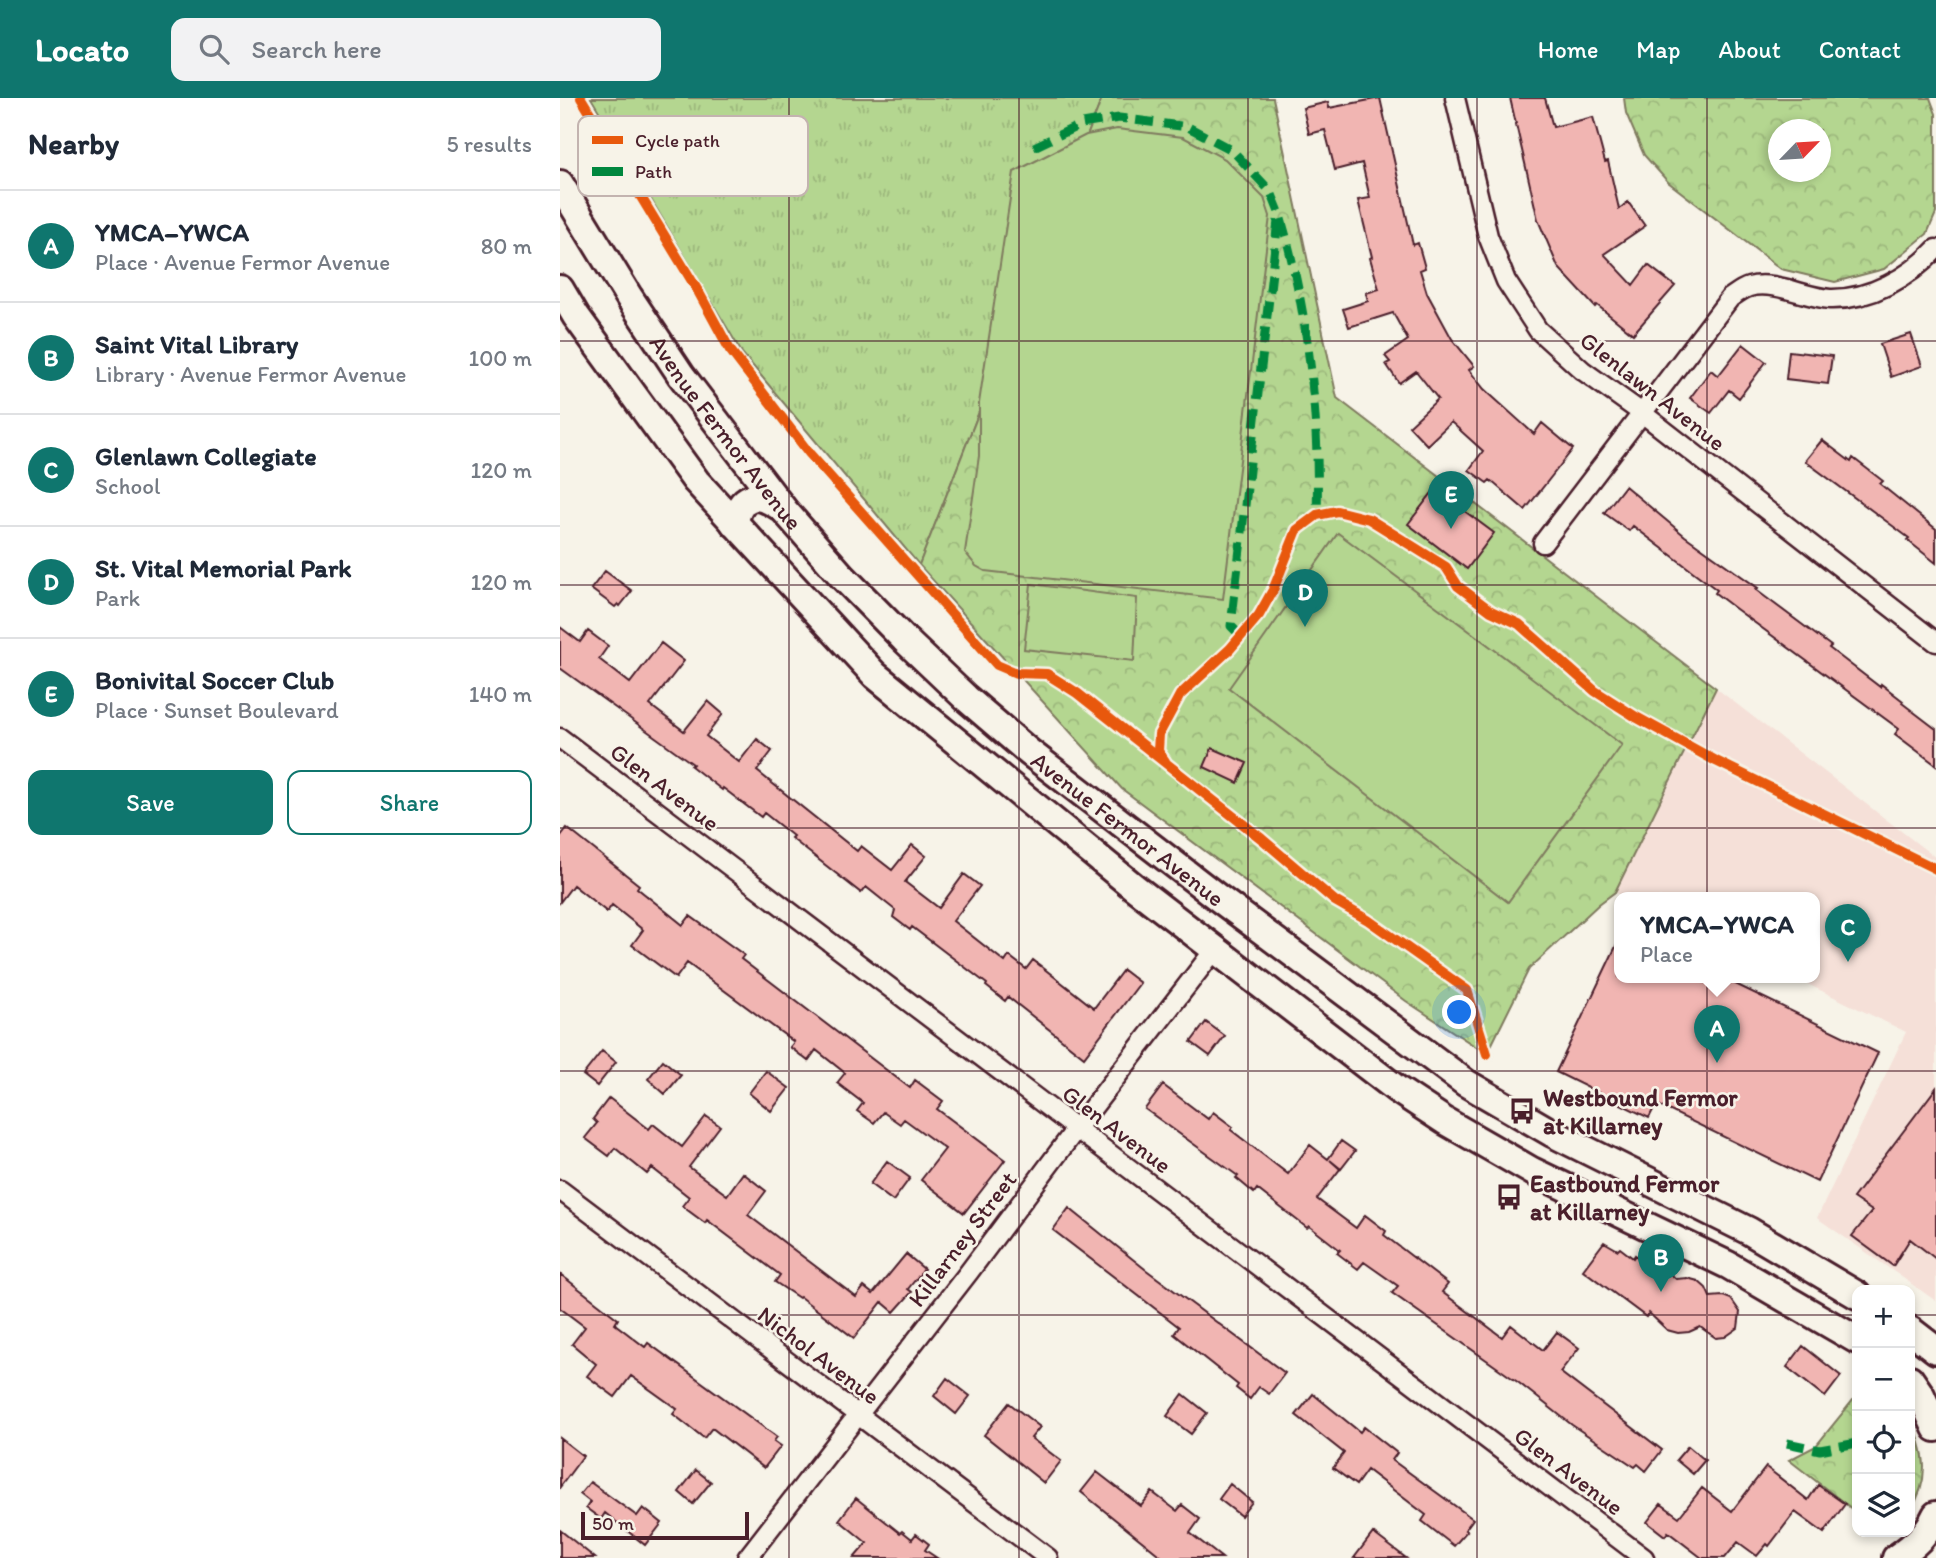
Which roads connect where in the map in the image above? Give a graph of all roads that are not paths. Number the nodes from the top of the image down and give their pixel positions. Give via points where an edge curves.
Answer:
1 (1455, 98) edge
2 (560, 184) edge
3 (1936, 250) edge
4 (560, 289) edge
5 (568, 307) edge
6 (1642, 413) junction
7 (784, 510) junction
8 (734, 523) junction
9 (1543, 543) dead end
10 (1936, 642) edge
11 (560, 738) edge
12 (1216, 948) junction
13 (1076, 1129) junction
14 (560, 1190) edge
15 (1852, 1291) edge
16 (1915, 1334) edge
17 (1852, 1337) edge
18 (1936, 1350) edge
19 (1915, 1383) edge
20 (1915, 1386) edge
21 (1936, 1402) edge
22 (857, 1414) junction
23 (1936, 1428) edge
24 (1936, 1515) edge
25 (1936, 1548) edge
26 (747, 1558) edge
27 (1048, 1558) edge
28 (1644, 1558) edge
29 (1896, 1558) edge
30 (1907, 1558) edge

1 - 6 street, Glenlawn Avenue via 1488,236 1506,281 1538,330 1582,370
2 - 7 main road, Avenue Fermor Avenue via 681,375
3 - 6 street via 1895,282 1851,297 1830,299 1761,286 1746,288 1730,298
4 - 5 main road, Avenue Fermor Avenue
5 - 8 main road, Avenue Fermor Avenue via 696,481
6 - 9 street
6 - 10 street, Glenlawn Avenue
7 - 8 main road via 760,496 742,504
7 - 15 main road, Avenue Fermor Avenue via 904,639 1029,752 1466,1083 1552,1133 1749,1231
8 - 12 main road, Avenue Fermor Avenue via 875,675 1134,887
11 - 13 street, Glen Avenue
12 - 13 street, Killarney Street
12 - 17 main road, Avenue Fermor Avenue via 1398,1090 1445,1121 1531,1171 1728,1265
13 - 22 street, Killarney Street
13 - 28 street, Glen Avenue
14 - 22 street, Nichol Avenue
16 - 18 main road
19 - 21 main road
20 - 23 main road
22 - 26 street, Killarney Street
22 - 27 street, Nichol Avenue
24 - 29 main road via 1919,1540
25 - 30 main road

